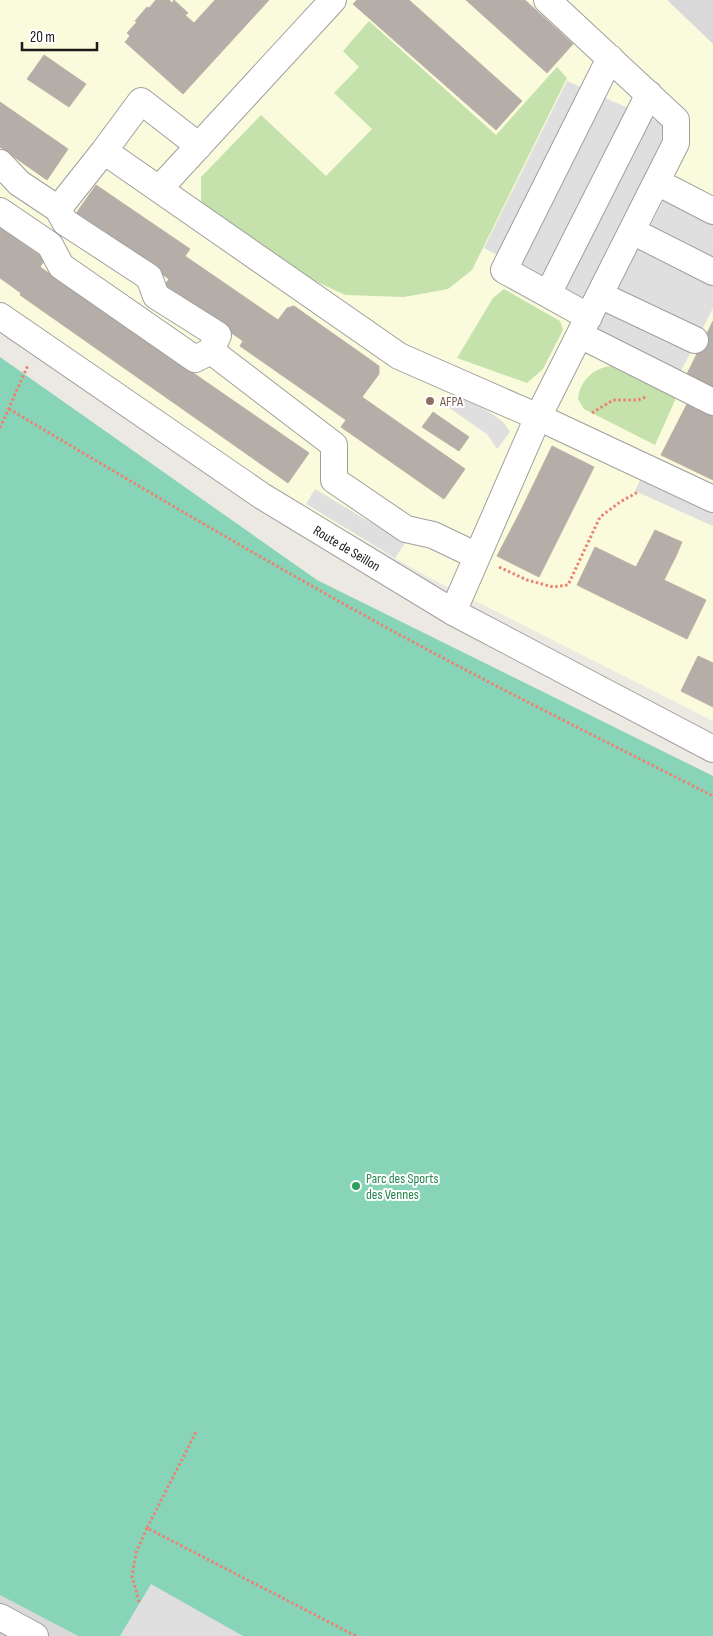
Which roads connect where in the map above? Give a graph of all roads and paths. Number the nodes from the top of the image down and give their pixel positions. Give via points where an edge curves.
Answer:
1 (333, 0) edge
2 (548, 0) edge
3 (610, 58) junction
4 (649, 94) junction
5 (199, 146) junction
6 (104, 151) junction
7 (0, 163) edge
8 (657, 182) junction
9 (159, 190) junction
10 (58, 209) junction
11 (713, 211) edge
12 (0, 212) edge
13 (632, 231) junction
14 (713, 272) edge
15 (548, 294) junction
16 (590, 315) junction
17 (0, 316) edge
18 (695, 340) dead end
19 (39, 342) junction
20 (211, 351) junction
21 (680, 385) junction
22 (713, 402) edge
23 (9, 409) junction
24 (538, 417) junction
25 (0, 428) edge
26 (568, 431) junction
27 (648, 469) junction
28 (713, 499) edge
29 (477, 556) junction
30 (453, 612) junction
31 (713, 749) edge
32 (713, 796) edge
33 (198, 1430) dead end
34 (147, 1528) junction
35 (139, 1602) dead end
36 (0, 1617) edge
37 (35, 1636) edge
38 (356, 1636) edge

1 - 5 street
2 - 3 street
3 - 4 street
3 - 15 street via 504,270
4 - 8 street via 676,120 676,143
4 - 15 street
5 - 6 street via 141,101
5 - 9 street
6 - 9 street
6 - 10 street
7 - 10 street via 19,183
8 - 11 street
8 - 13 street
9 - 24 street via 399,356
10 - 20 street via 65,222 149,277 156,296 218,335
12 - 20 street via 50,245 60,266 195,359
13 - 14 street
13 - 16 street
15 - 16 street
16 - 18 street
16 - 21 street
16 - 24 street
17 - 19 street, Route de Seillon
19 - 23 path
19 - 30 street, Route de Seillon via 262,496
20 - 29 street via 334,445 334,480 406,529 434,535
21 - 22 street
21 - 26 path via 638,400 613,400
23 - 25 path
23 - 32 path via 346,605
24 - 26 street
24 - 29 street
26 - 27 street
27 - 28 street
27 - 29 path via 638,493 600,517 568,585 553,587 527,580
29 - 30 street
30 - 31 street, Route de Seillon
33 - 34 path
34 - 35 path via 136,1553 132,1576
34 - 38 path
36 - 37 street

